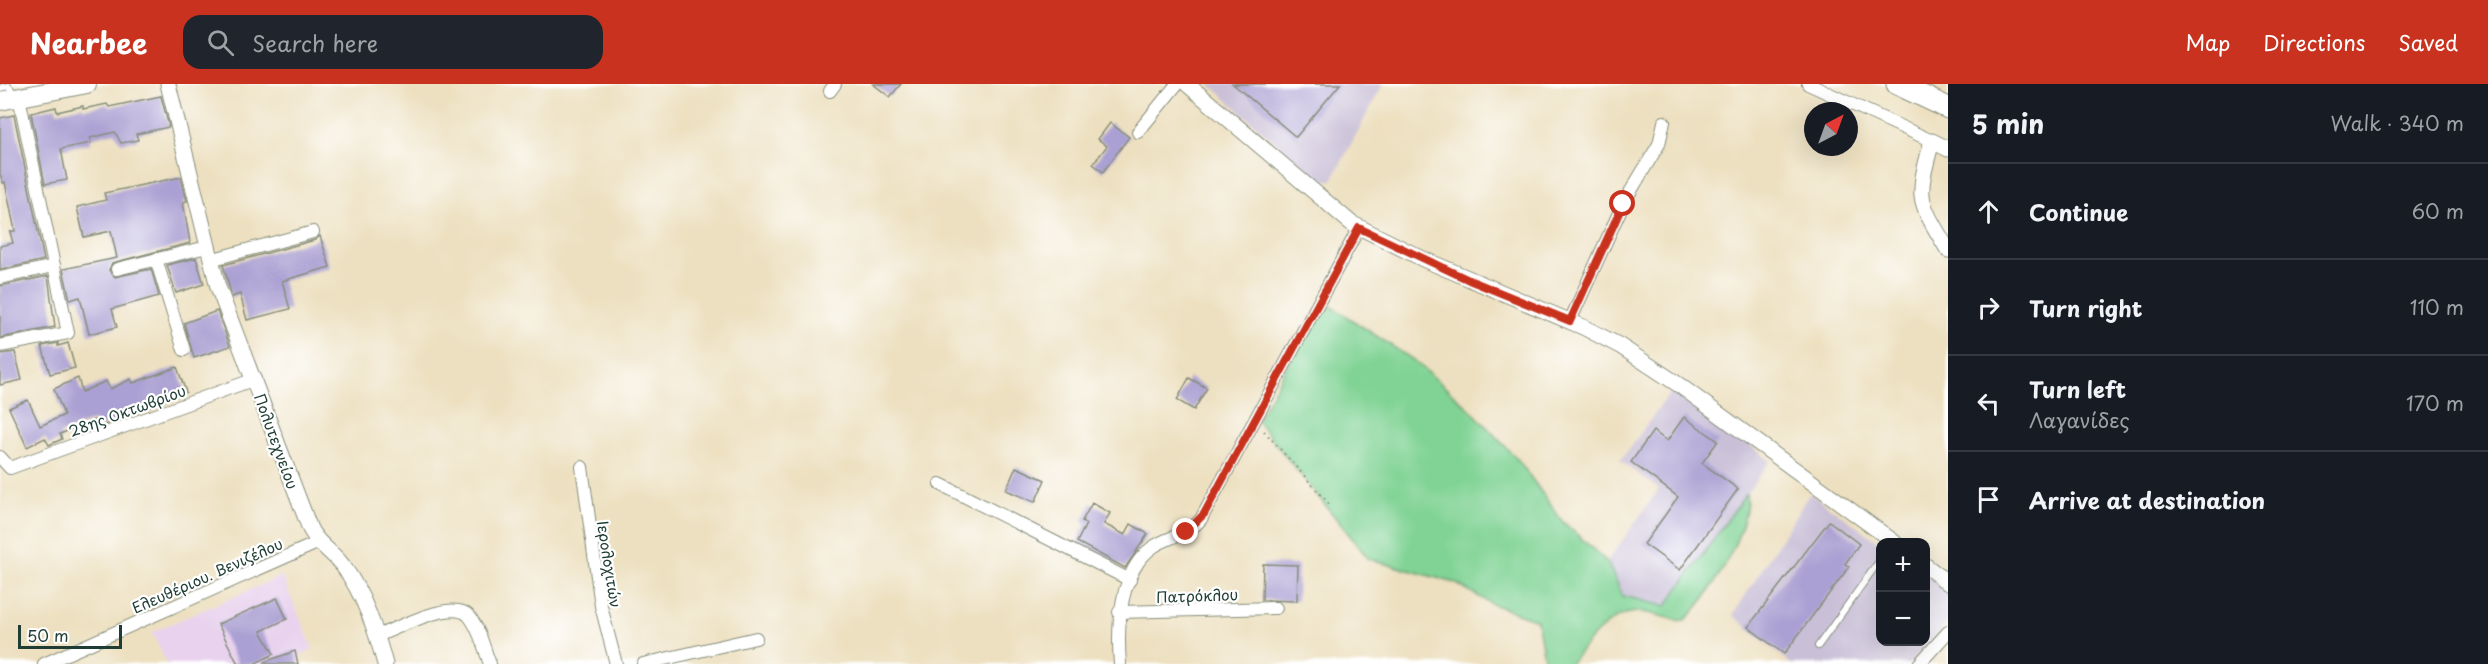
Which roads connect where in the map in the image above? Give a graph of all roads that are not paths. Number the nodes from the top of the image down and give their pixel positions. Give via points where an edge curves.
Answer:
1 (87, 84) edge
2 (168, 84) edge
3 (1177, 84) edge
4 (1187, 84) edge
5 (1808, 84) edge
6 (1897, 84) edge
7 (0, 88) edge
8 (19, 97) junction
9 (0, 101) edge
10 (1948, 108) edge
11 (1664, 122) dead end
12 (1138, 132) dead end
13 (1932, 141) junction
14 (1948, 148) edge
15 (1359, 228) junction
16 (313, 232) dead end
17 (1948, 250) edge
18 (209, 254) junction
19 (156, 259) junction
20 (54, 266) junction
21 (117, 269) dead end
22 (0, 278) edge
23 (1570, 321) junction
24 (0, 346) edge
25 (184, 350) dead end
26 (255, 380) junction
27 (0, 457) edge
28 (582, 467) dead end
29 (940, 484) dead end
30 (1888, 538) edge
31 (317, 543) junction
32 (1876, 567) edge
33 (1930, 569) edge
34 (1130, 580) junction
35 (1948, 583) edge
36 (1276, 608) dead end
37 (1119, 612) junction
38 (1948, 632) edge
39 (377, 636) junction
40 (756, 638) dead end
41 (1818, 646) dead end
42 (44, 664) edge
43 (385, 664) edge
44 (490, 664) edge
45 (616, 664) edge
46 (643, 664) edge
47 (1120, 664) edge
48 (1919, 664) edge

1 - 8 main road
2 - 18 street, Πολυτεχνείου
3 - 12 street
4 - 15 street via 1328,206
5 - 13 street
6 - 10 highway
7 - 8 lane via 8,86
8 - 9 main road
8 - 20 street
11 - 23 street via 1659,144 1623,204
13 - 14 street
13 - 17 street via 1920,197
15 - 23 street via 1469,280
15 - 34 street via 1201,519 1186,532 1148,551
16 - 18 street
18 - 19 street
18 - 26 street, Πολυτεχνείου
19 - 21 street
19 - 25 street
20 - 22 street
20 - 24 street via 68,333
23 - 30 street via 1620,346 1671,379
26 - 27 street, 28ης Οκτωβρίου via 9,468
26 - 31 street, Πολυτεχνείου
28 - 45 street, Ιερολοχιτών via 601,606
29 - 34 street
31 - 39 street, Πολυτεχνείου via 347,572
31 - 42 street, Ελευθέριου. Βενιζέλου
32 - 41 lane
33 - 35 street
34 - 37 street
36 - 37 street, Πατρόκλου
37 - 47 street
38 - 48 street
39 - 43 street, Πολυτεχνείου
39 - 44 street via 444,610 460,609 475,625
40 - 46 street

